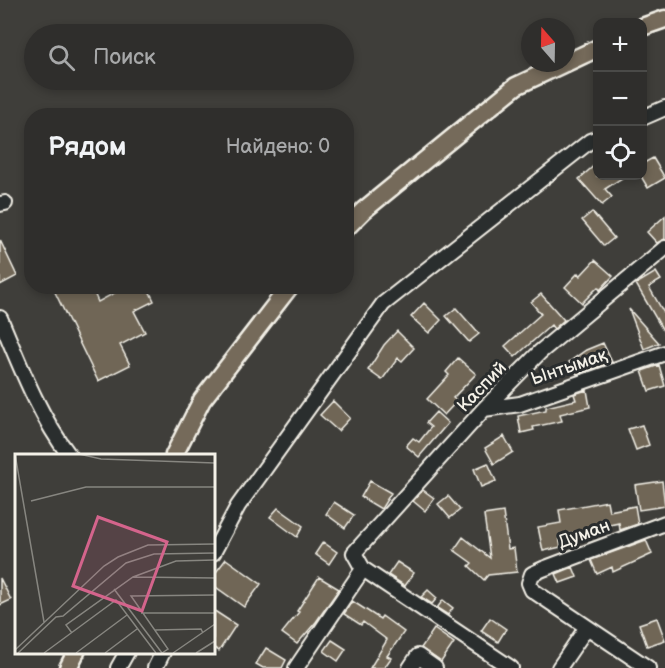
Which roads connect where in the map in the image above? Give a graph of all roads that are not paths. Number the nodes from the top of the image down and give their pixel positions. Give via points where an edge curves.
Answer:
1 (665, 19) edge
2 (647, 25) edge
3 (593, 50) edge
4 (575, 59) edge
5 (546, 72) edge
6 (665, 108) edge
7 (647, 116) edge
8 (593, 140) edge
9 (354, 220) edge
10 (665, 248) edge
11 (284, 294) edge
12 (0, 318) edge
13 (665, 352) edge
14 (484, 409) junction
15 (68, 454) edge
16 (175, 454) edge
17 (665, 523) edge
18 (214, 551) edge
19 (363, 569) junction
20 (587, 627) junction
21 (75, 653) edge
22 (126, 653) edge
23 (163, 653) edge
24 (414, 662) edge
25 (68, 668) edge
26 (118, 668) edge
27 (155, 668) edge
28 (296, 668) edge
29 (435, 668) edge
30 (511, 668) edge
31 (559, 668) edge
32 (648, 668) edge

1 - 2 main road
3 - 4 main road
5 - 9 main road via 516,86
6 - 7 street
8 - 18 street via 383,304 238,506
10 - 14 street, Каспий via 540,352
11 - 16 main road via 202,400
12 - 15 street via 27,384
13 - 14 street, Ынтымақ via 520,404
14 - 19 street, Каспий via 354,553
17 - 20 street, Думан via 532,574 532,590
19 - 28 street
19 - 30 street
20 - 31 street
20 - 32 street
21 - 25 main road
22 - 26 street
23 - 27 street
24 - 29 street

